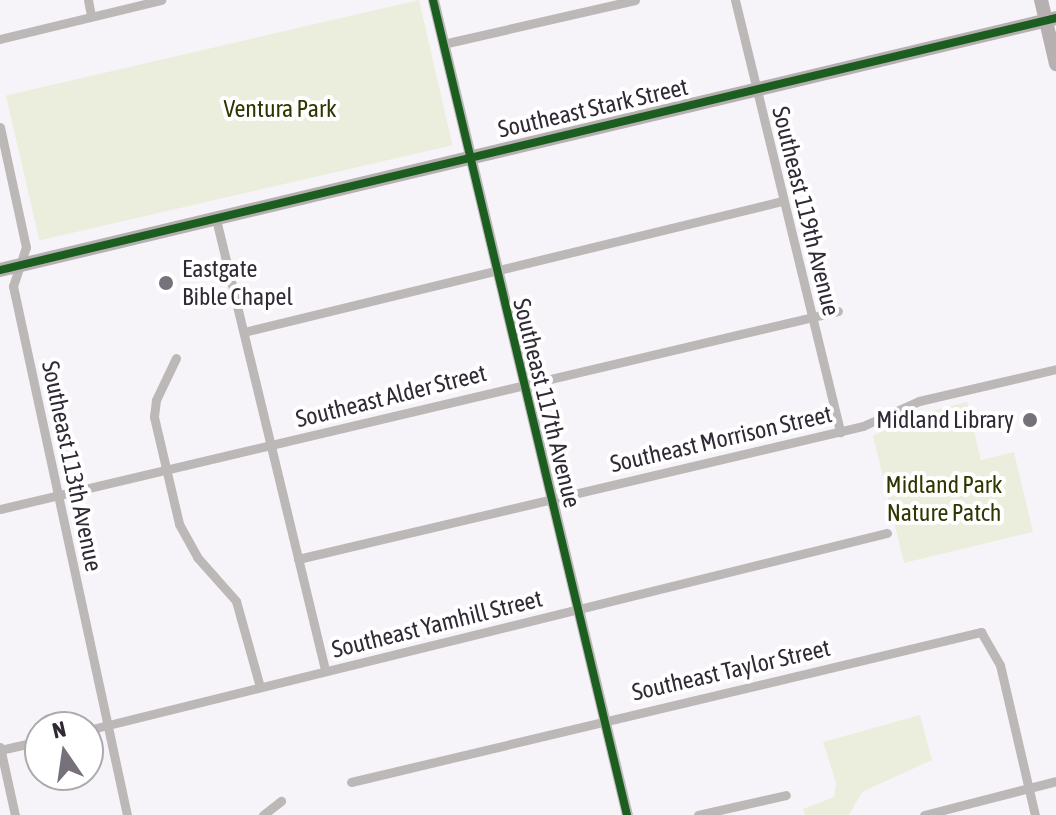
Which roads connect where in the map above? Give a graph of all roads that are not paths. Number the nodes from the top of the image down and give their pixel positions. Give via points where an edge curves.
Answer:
1 (88, 0) edge
2 (161, 0) edge
3 (433, 0) edge
4 (635, 0) edge
5 (735, 0) edge
6 (1041, 0) edge
7 (91, 16) junction
8 (1051, 20) edge
9 (0, 39) edge
10 (443, 44) junction
11 (1056, 64) edge
12 (756, 90) junction
13 (0, 127) edge
14 (468, 158) junction
15 (782, 201) junction
16 (216, 219) junction
17 (19, 266) junction
18 (0, 270) edge
19 (495, 270) junction
20 (838, 311) dead end
21 (811, 317) junction
22 (244, 332) junction
23 (176, 358) dead end
24 (1056, 369) edge
25 (522, 384) junction
26 (840, 432) junction
27 (271, 446) junction
28 (166, 470) junction
29 (58, 496) junction
30 (550, 498) junction
31 (0, 509) edge
32 (887, 533) dead end
33 (298, 559) junction
34 (577, 610) junction
35 (325, 671) junction
36 (260, 687) junction
37 (604, 720) junction
38 (107, 725) junction
39 (104, 726) edge
40 (24, 744) edge
41 (0, 749) edge
42 (1056, 781) edge
43 (351, 782) dead end
44 (1029, 787) junction
45 (786, 795) dead end
46 (281, 801) dead end
47 (15, 815) edge
48 (127, 815) edge
49 (263, 815) edge
50 (627, 815) edge
51 (698, 815) edge
52 (924, 815) edge
53 (1035, 815) edge

1 - 7 street
2 - 7 street
3 - 10 street, Southeast 117th Avenue
4 - 10 street
5 - 12 street, Southeast 119th Avenue
6 - 8 main road
7 - 9 street
8 - 11 main road
8 - 12 main road, Southeast Stark Street
10 - 14 street, Southeast 117th Avenue
12 - 14 main road, Southeast Stark Street
12 - 15 street, Southeast 119th Avenue
13 - 17 street, Southeast 113th Avenue via 26,247
14 - 16 main road, Southeast Stark Street
14 - 19 street, Southeast 117th Avenue
15 - 19 street
15 - 21 street, Southeast 119th Avenue
16 - 17 main road, Southeast Stark Street
16 - 22 street
17 - 18 main road, Southeast Stark Street
17 - 29 street, Southeast 113th Avenue via 13,286
19 - 22 street
19 - 25 street, Southeast 117th Avenue
20 - 21 street, Southeast Alder Street
21 - 25 street, Southeast Alder Street
21 - 26 street, Southeast 119th Avenue
22 - 27 street
23 - 28 street via 156,400
24 - 26 street, Southeast Morrison Street via 919,401
25 - 27 street, Southeast Alder Street
25 - 30 street, Southeast 117th Avenue
26 - 30 street, Southeast Morrison Street
27 - 28 street, Southeast Alder Street
27 - 33 street
28 - 29 street, Southeast Alder Street
28 - 36 street via 187,541 236,601
29 - 31 street, Southeast Alder Street
29 - 38 street, Southeast 113th Avenue
30 - 33 street, Southeast Morrison Street
30 - 34 street, Southeast 117th Avenue
32 - 34 street, Southeast Yamhill Street
33 - 35 street
34 - 35 street, Southeast Yamhill Street
34 - 37 street, Southeast 117th Avenue
35 - 36 street, Southeast Yamhill Street
36 - 38 street, Southeast Yamhill Street
37 - 43 street, Southeast Taylor Street
37 - 44 street, Southeast Taylor Street via 981,632 1000,665
37 - 50 street, Southeast 117th Avenue
38 - 39 street, Southeast Yamhill Street
38 - 48 street, Southeast 113th Avenue
40 - 41 street
41 - 47 street
42 - 44 street
44 - 52 street
44 - 53 street
45 - 51 street
46 - 49 street

